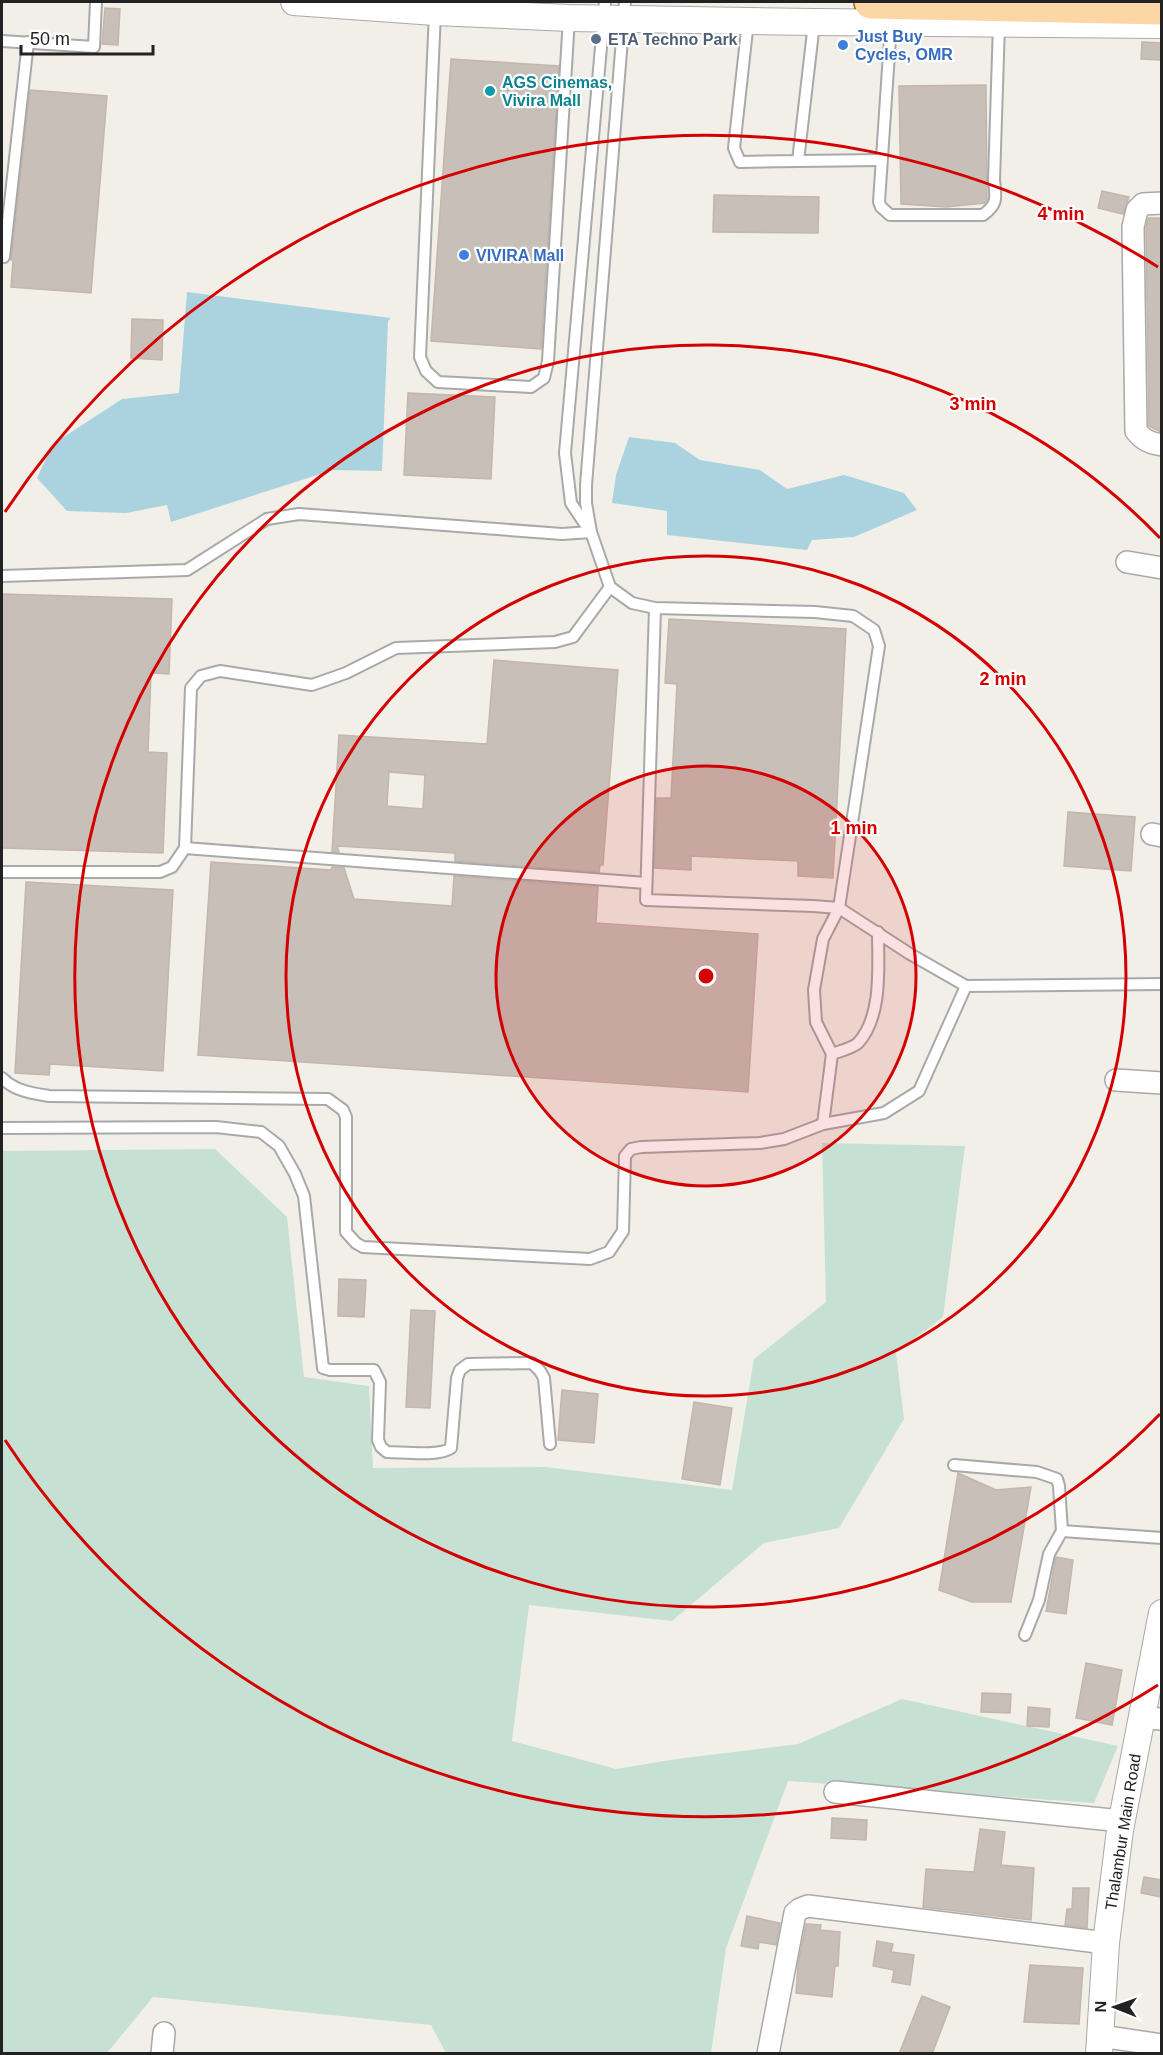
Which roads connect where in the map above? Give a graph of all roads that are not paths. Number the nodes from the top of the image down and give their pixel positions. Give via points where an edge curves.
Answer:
1 (96, 2) edge
2 (294, 2) edge
3 (1161, 8) edge
4 (885, 9) edge
5 (614, 10) edge
6 (435, 12) junction
7 (569, 18) junction
8 (748, 21) junction
9 (814, 22) junction
10 (999, 24) junction
11 (1161, 25) edge
12 (2, 41) edge
13 (28, 42) junction
14 (881, 160) junction
15 (798, 161) junction
16 (1161, 203) edge
17 (4, 257) dead end
18 (1161, 445) edge
19 (591, 532) junction
20 (1127, 562) dead end
21 (1161, 568) edge
22 (2, 576) edge
23 (610, 587) junction
24 (655, 608) junction
25 (184, 848) junction
26 (2, 872) edge
27 (646, 883) junction
28 (839, 908) junction
29 (878, 932) junction
30 (1161, 984) edge
31 (966, 986) junction
32 (832, 1054) junction
33 (2, 1078) edge
34 (1116, 1080) dead end
35 (1161, 1083) edge
36 (823, 1124) junction
37 (2, 1128) edge
38 (550, 1444) dead end
39 (954, 1465) dead end
40 (1062, 1531) junction
41 (1161, 1538) edge
42 (1161, 1613) edge
43 (1025, 1635) dead end
44 (1152, 1718) edge
45 (835, 1792) dead end
46 (1122, 1821) junction
47 (1106, 1943) junction
48 (164, 2032) dead end
49 (1100, 2045) edge
50 (1161, 2045) edge
51 (162, 2054) edge
52 (768, 2054) edge

1 - 13 lane via 94,47
2 - 6 street
3 - 4 main road
4 - 9 street
4 - 10 street
4 - 14 lane
5 - 7 street
5 - 8 street
5 - 19 lane via 586,485
5 - 19 lane via 565,453 571,503
6 - 7 street
6 - 7 lane via 420,357 426,371 438,382 531,387 544,378 548,361
8 - 9 street
8 - 15 lane via 736,155 740,162
9 - 15 lane
10 - 11 street
10 - 14 lane via 996,197 992,208 983,215 890,215 879,202
12 - 13 lane
13 - 17 lane
14 - 15 lane
16 - 18 street via 1143,204 1137,210 1133,227 1136,431 1142,438
19 - 22 lane via 562,534 299,514 267,519 187,570
19 - 23 lane
20 - 21 street
23 - 24 lane via 632,603
23 - 25 lane via 573,637 555,642 396,648 312,685 220,671 201,676 191,688
24 - 27 lane
24 - 28 lane via 815,612 853,616 874,630 879,646
25 - 26 lane via 172,867 160,872
25 - 27 lane
27 - 28 lane via 646,900
28 - 29 lane
28 - 32 lane via 823,939 814,990 816,1022
29 - 31 lane
29 - 32 lane via 878,985 873,1018 858,1044
30 - 31 lane
31 - 36 lane via 919,1091 884,1113
32 - 36 lane
33 - 36 lane via 10,1086 49,1096 328,1099 346,1117 346,1232 363,1247 590,1259 609,1251 623,1231 625,1156 631,1149 760,1143 784,1139
34 - 35 street
37 - 38 lane via 216,1127 261,1132 279,1146 304,1196 323,1368 374,1370 380,1382 381,1447 387,1452 437,1453 451,1448 457,1377 468,1364 532,1363 544,1378
39 - 40 lane via 1036,1472 1057,1479
40 - 41 lane
40 - 43 lane via 1048,1554 1039,1600
42 - 44 street, Thalambur Main Road
44 - 46 street, Thalambur Main Road
45 - 46 street
46 - 47 street, Thalambur Main Road
47 - 49 street, Thalambur Main Road
47 - 52 street via 808,1906 795,1913
48 - 51 street
49 - 50 street

